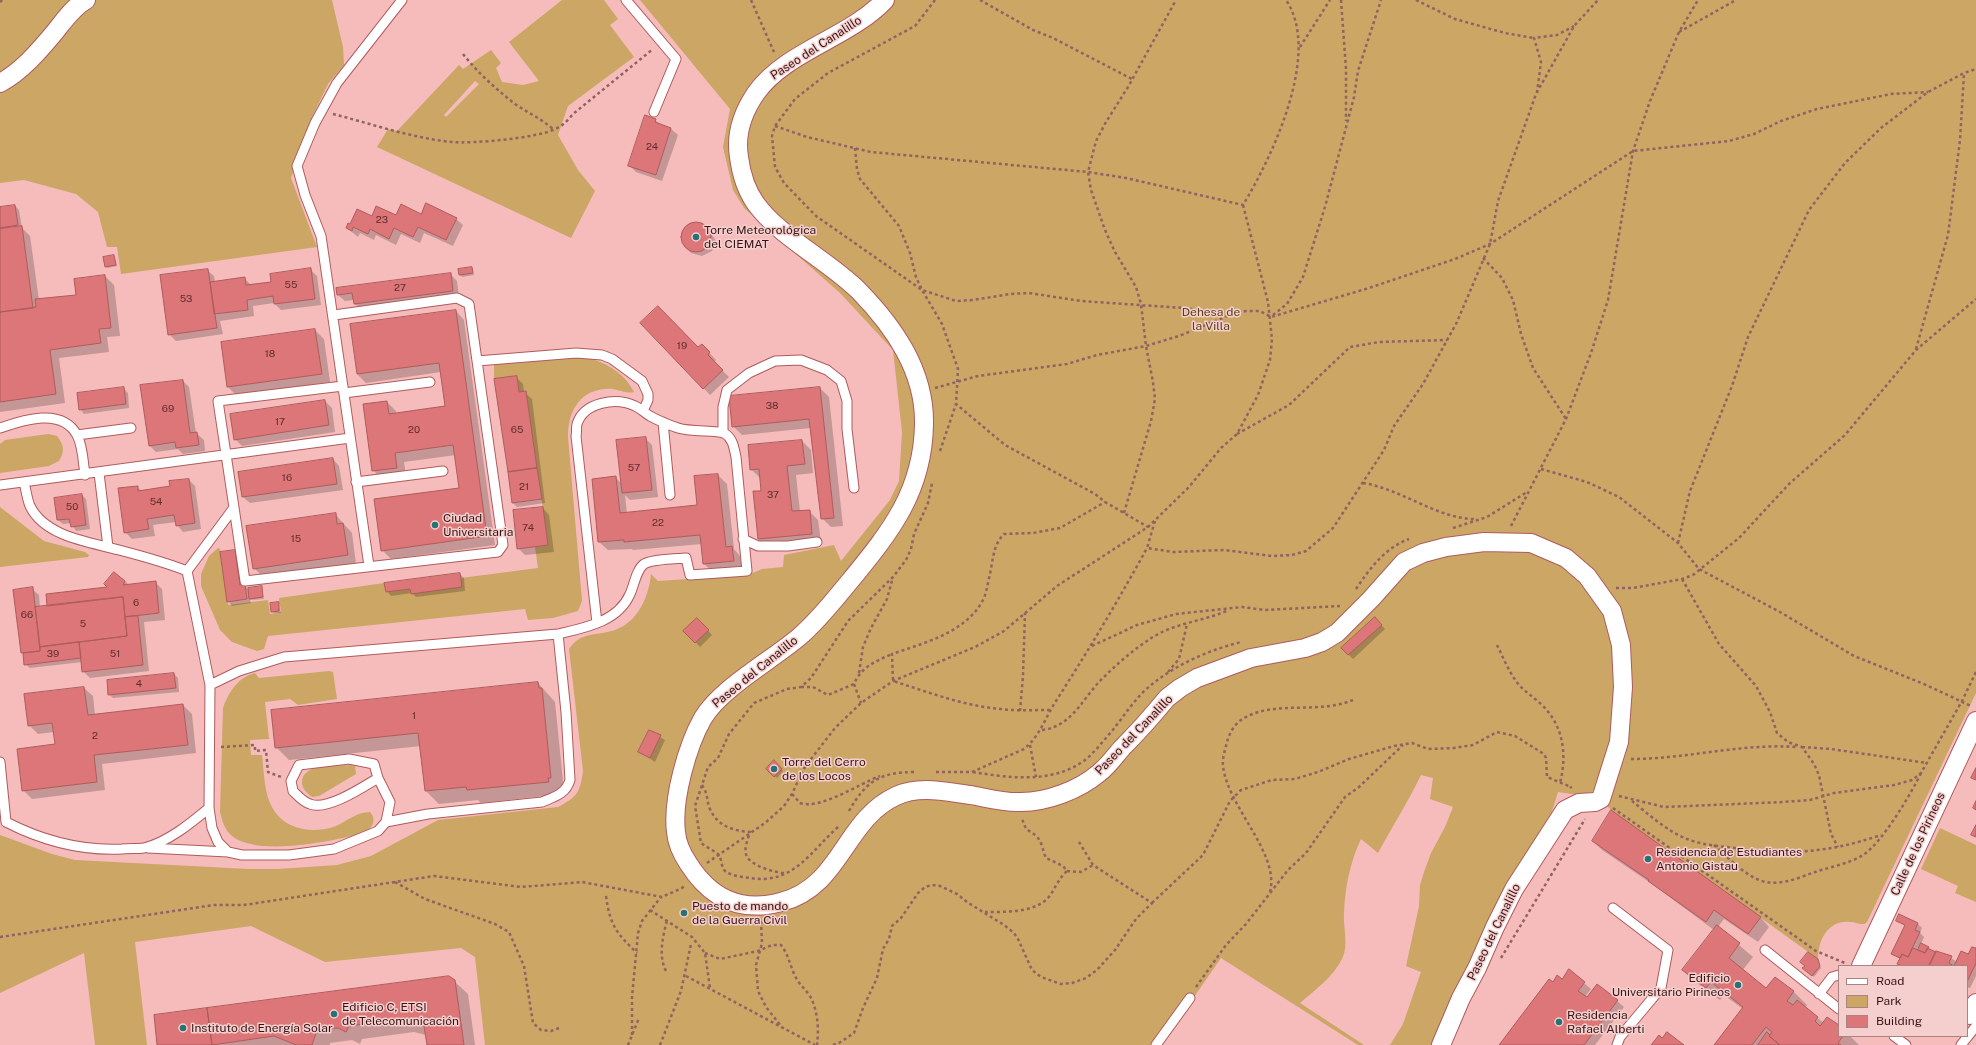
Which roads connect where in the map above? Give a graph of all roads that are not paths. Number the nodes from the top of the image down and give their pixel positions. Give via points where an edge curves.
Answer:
1 (86, 0) edge
2 (402, 0) edge
3 (626, 0) edge
4 (885, 0) edge
5 (0, 84) edge
6 (654, 112) dead end
7 (334, 315) junction
8 (477, 361) junction
9 (430, 382) dead end
10 (343, 389) junction
11 (643, 411) junction
12 (662, 422) junction
13 (0, 428) edge
14 (131, 428) dead end
15 (723, 433) junction
16 (77, 435) junction
17 (350, 438) junction
18 (225, 455) junction
19 (443, 471) dead end
20 (99, 472) junction
21 (85, 475) junction
22 (24, 482) junction
23 (356, 482) junction
24 (0, 485) edge
25 (854, 488) dead end
26 (670, 495) dead end
27 (233, 509) junction
28 (743, 539) junction
29 (817, 542) dead end
30 (108, 547) junction
31 (369, 566) junction
32 (187, 570) junction
33 (597, 623) junction
34 (558, 634) junction
35 (210, 686) junction
36 (1974, 714) edge
37 (0, 762) edge
38 (1, 777) edge
39 (378, 778) junction
40 (2, 808) edge
41 (209, 808) junction
42 (386, 822) junction
43 (144, 848) junction
44 (228, 852) junction
45 (1613, 908) dead end
46 (1765, 950) dead end
47 (1853, 965) edge
48 (1838, 975) edge
49 (1818, 994) junction
50 (1190, 998) dead end
51 (1838, 1008) edge
52 (1973, 1015) edge
53 (1968, 1028) edge
54 (1895, 1037) edge
55 (1156, 1045) edge
56 (1441, 1045) edge
57 (1617, 1045) edge
58 (1906, 1045) edge

1 - 5 street via 45,44
2 - 7 lane via 337,83 315,123 298,166 305,195 321,236
3 - 6 lane via 676,59
4 - 56 street, Paseo del Canalillo via 855,25 780,68 766,81 741,120 737,149 742,176 754,202 765,214 858,290 886,322 905,351 921,391 925,422 921,459 902,512 890,532 821,617 719,699 706,713 697,730 679,790 676,832 680,851 701,883 715,894 737,904 760,906 780,903 802,895 824,877 840,857 858,826 869,814 899,795 921,790 945,791 1021,802 1055,796 1099,774 1168,698 1197,678 1251,658 1305,648 1337,633 1372,599 1404,562 1423,553 1446,547 1484,542 1531,543 1566,558 1587,576 1612,611 1621,645 1623,687 1619,742 1600,797 1565,810 1518,882
7 - 8 lane via 457,298 469,304
7 - 10 lane
8 - 11 lane via 576,353 602,355 612,359 642,381 648,394
8 - 31 lane via 503,545 498,552
9 - 10 lane
10 - 17 lane
10 - 18 lane via 218,401
11 - 12 lane
11 - 33 lane via 629,404 602,402 591,408 577,424 576,436
12 - 15 lane via 699,432
12 - 26 lane
13 - 16 lane via 21,421 47,418 62,420
14 - 16 lane
15 - 25 lane via 723,408 727,390 749,373 776,361 801,360 827,370 840,381 846,401 846,429
15 - 28 lane via 733,441
16 - 21 lane
17 - 18 lane
17 - 23 lane
18 - 20 lane
18 - 27 lane
19 - 23 lane
20 - 21 lane
20 - 30 lane
21 - 22 lane
22 - 24 lane
22 - 30 lane via 30,506 40,520 72,538
23 - 31 lane
27 - 31 lane via 245,581
27 - 32 lane
28 - 29 lane via 758,546 788,546
28 - 33 lane via 747,570 690,575 686,558 645,564 640,569 630,596 614,614
30 - 32 lane
32 - 35 lane
33 - 34 lane
34 - 35 lane via 284,657 239,671
34 - 42 lane via 566,712 570,780 568,788 558,796 542,802 428,814
35 - 41 lane
36 - 47 street, Calle de los Pirineos
37 - 38 lane
38 - 40 lane via 4,797
39 - 39 lane via 334,802 321,805 310,805 300,798 293,790 292,781 299,765 349,759 374,764
39 - 42 lane via 390,802
40 - 43 lane via 6,822 36,836 62,844 84,848
41 - 43 lane via 168,837
41 - 44 lane via 212,828 218,842
42 - 44 lane via 378,831 334,849 289,854
43 - 44 lane
45 - 57 lane via 1668,950 1661,988 1620,1037
46 - 49 lane
48 - 49 lane via 1832,977
49 - 51 lane
50 - 55 lane
52 - 53 lane
54 - 58 lane

